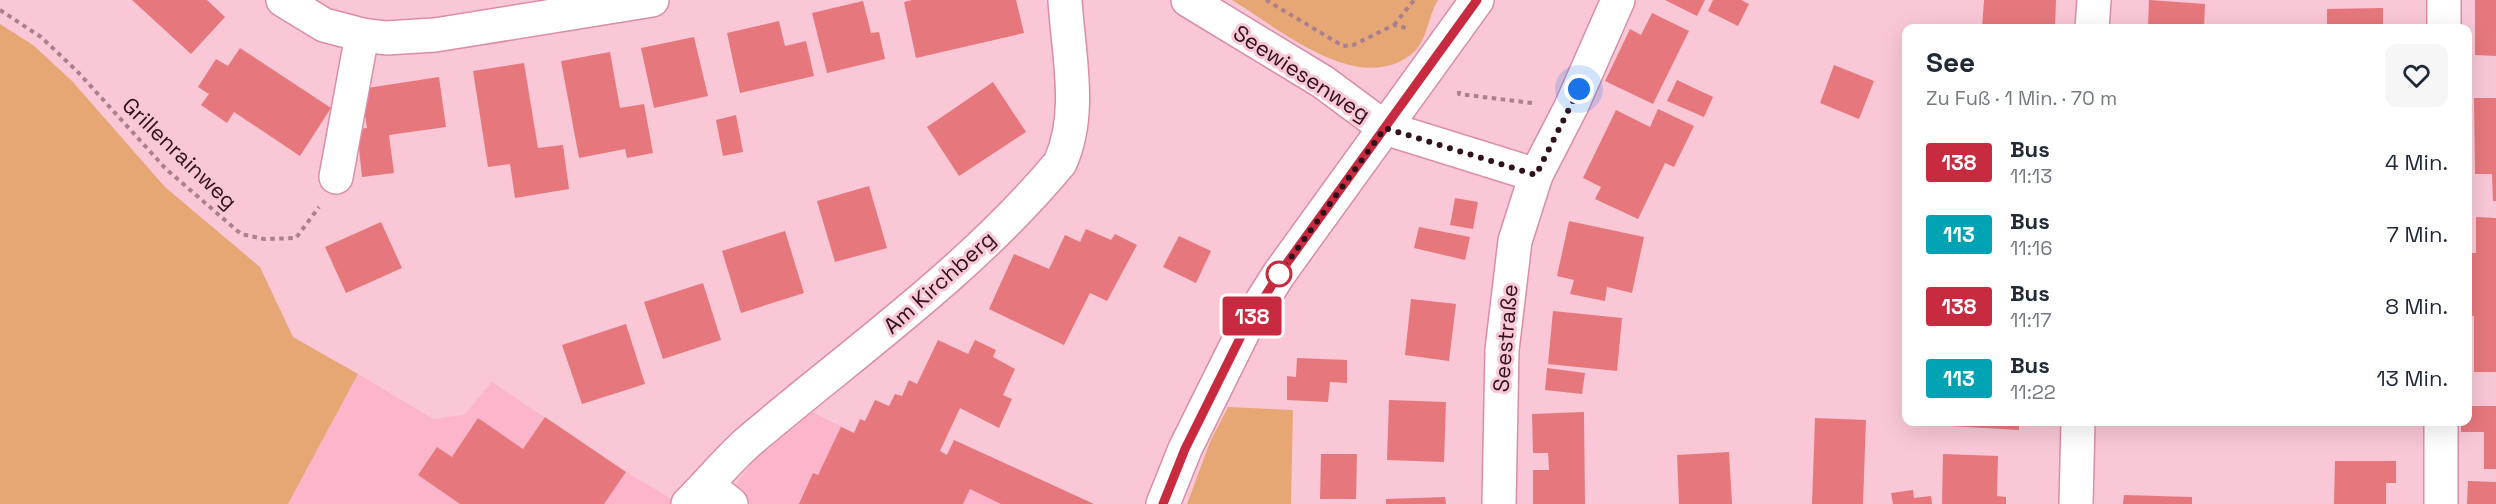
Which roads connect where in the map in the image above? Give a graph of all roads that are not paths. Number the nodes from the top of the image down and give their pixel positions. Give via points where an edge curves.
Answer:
1 (283, 0) edge
2 (652, 0) edge
3 (1065, 0) edge
4 (1188, 0) edge
5 (1477, 0) edge
6 (1618, 0) edge
7 (2094, 0) edge
8 (2444, 0) edge
9 (2092, 24) edge
10 (2444, 24) edge
11 (362, 35) junction
12 (1385, 128) junction
13 (1536, 175) junction
14 (336, 177) road end
15 (2078, 426) edge
16 (2441, 426) edge
17 (709, 498) edge
18 (1163, 504) edge
19 (1499, 504) edge
20 (2076, 504) edge
21 (2441, 504) edge

1 - 11 street via 324,25
2 - 11 street via 435,35
3 - 17 street, Am Kirchberg via 1073,112 1067,146 1059,163 974,252 747,443
4 - 12 street, Seewiesenweg via 1323,82
5 - 12 street
6 - 13 street, Seestraße
7 - 9 street
8 - 10 street
11 - 14 street
12 - 13 street
12 - 18 street via 1246,326 1185,449
13 - 19 street, Seestraße via 1515,241 1510,276 1501,381
15 - 20 street
16 - 21 street

